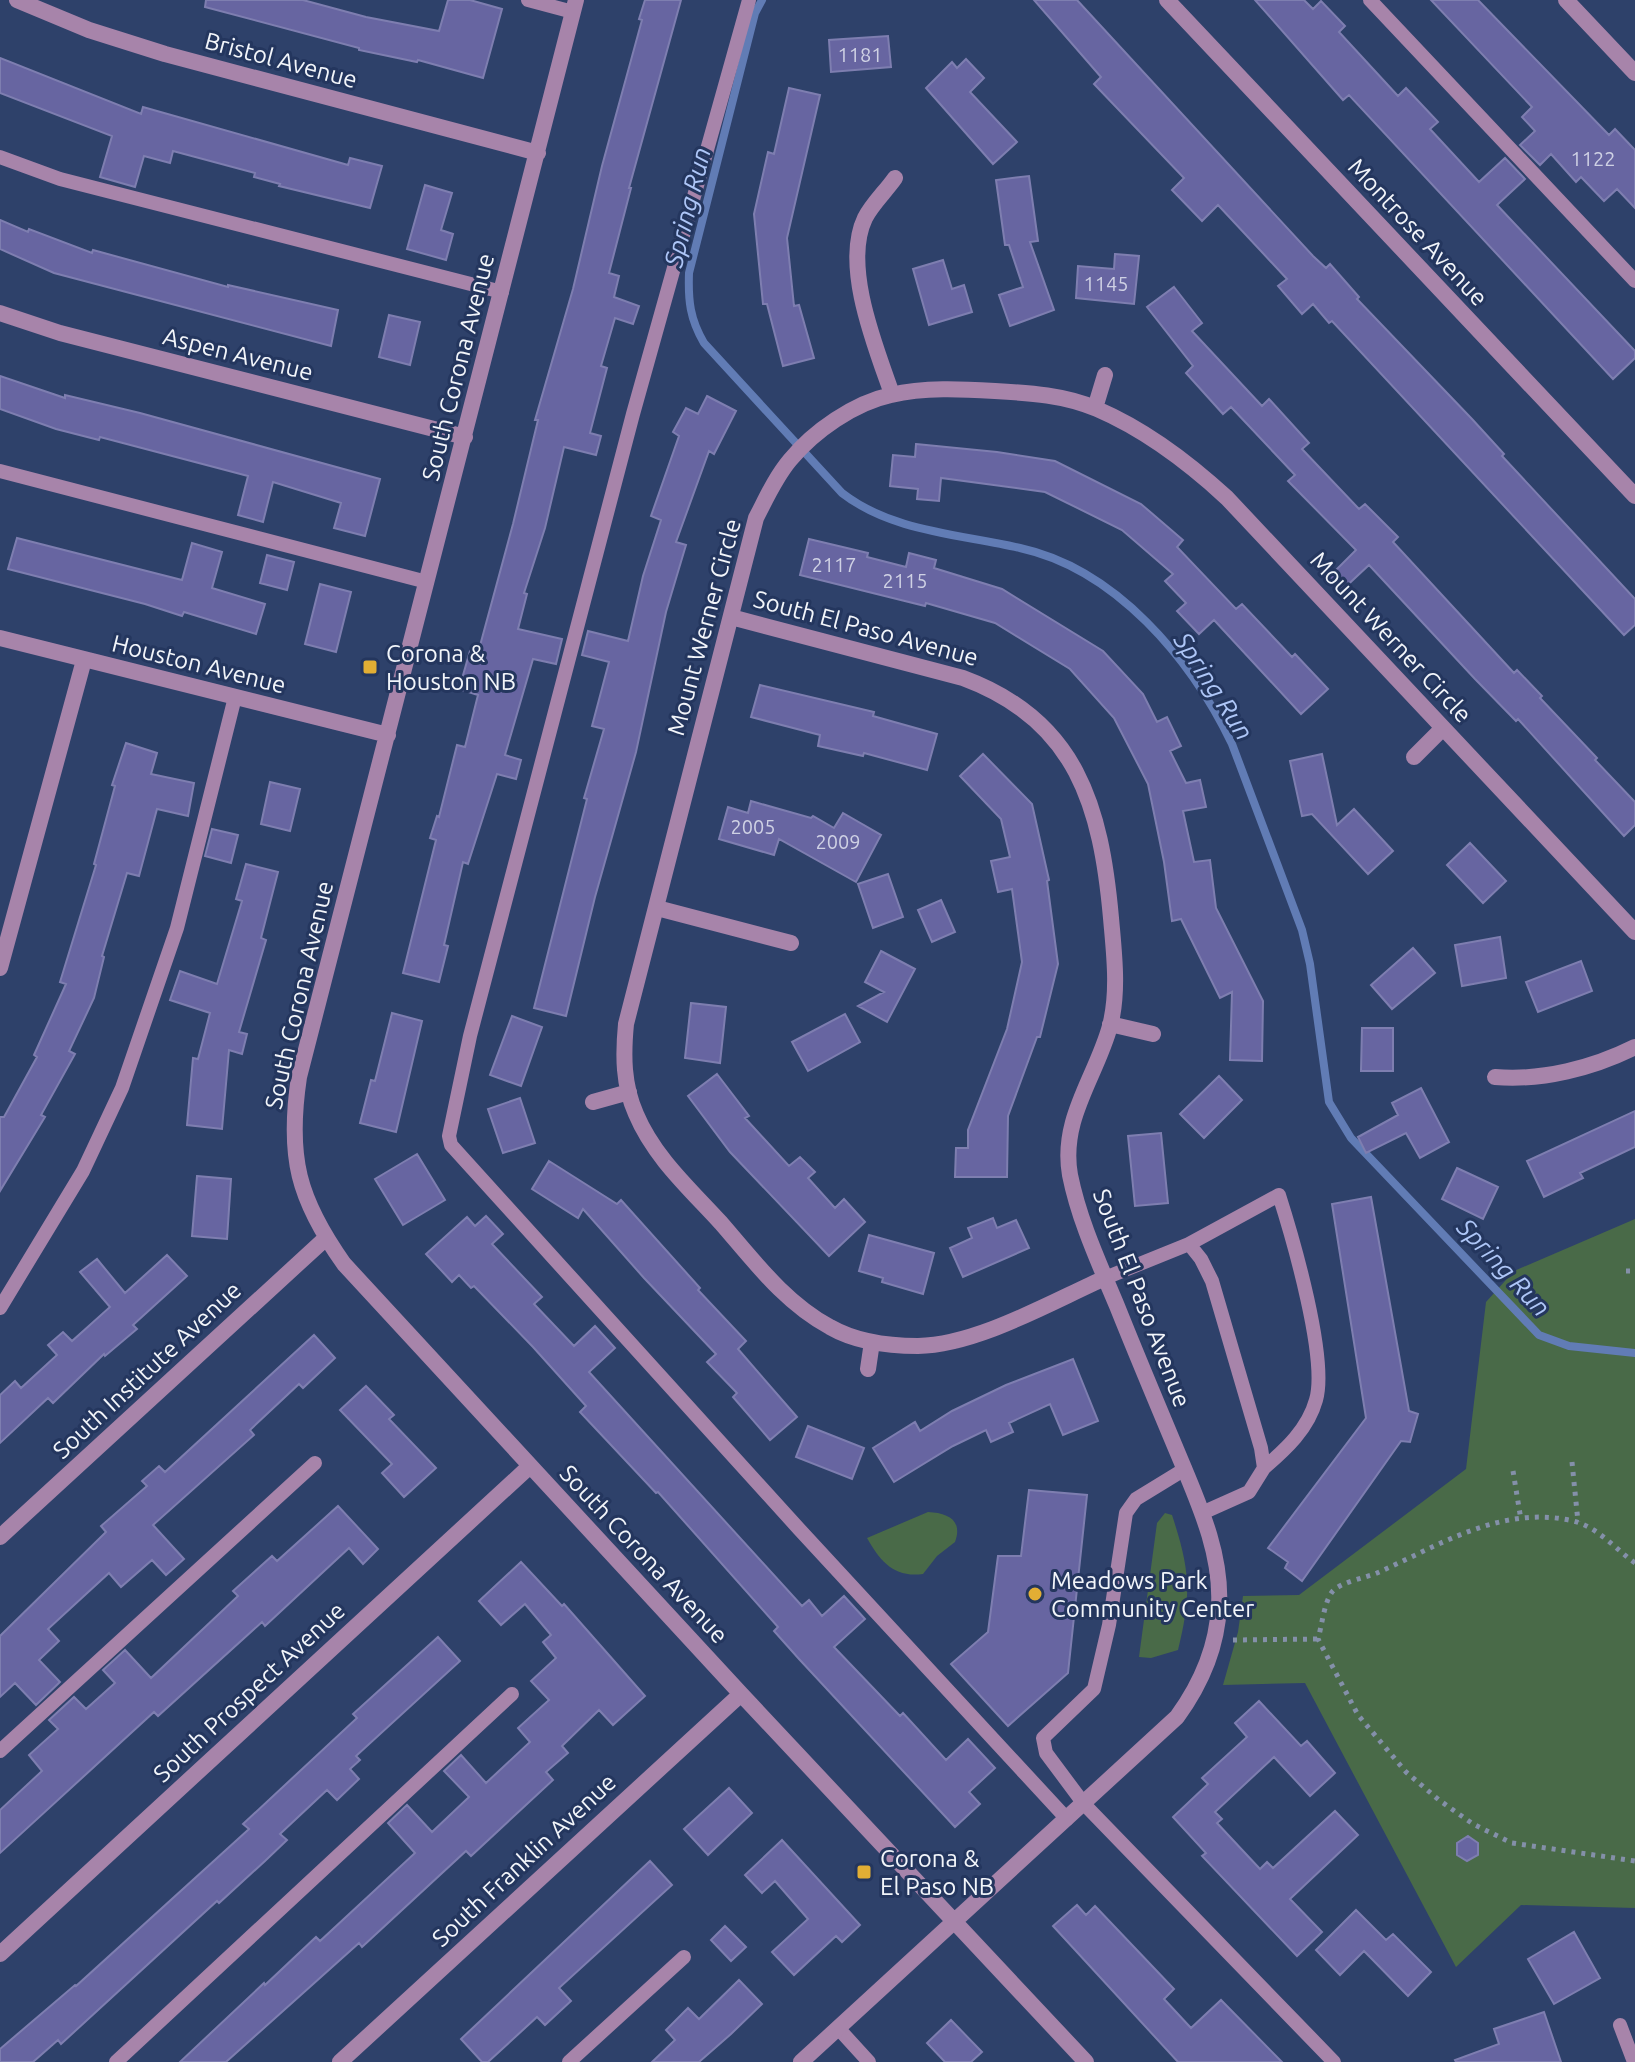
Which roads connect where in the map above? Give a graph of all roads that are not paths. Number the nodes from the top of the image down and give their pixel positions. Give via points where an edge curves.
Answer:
1 (17, 0) edge
2 (528, 0) edge
3 (749, 0) edge
4 (1167, 0) edge
5 (1370, 0) edge
6 (1566, 0) edge
7 (574, 6) edge
8 (1635, 73) edge
9 (538, 153) junction
10 (0, 157) edge
11 (895, 178) dead end
12 (1635, 281) edge
13 (502, 292) junction
14 (0, 313) edge
15 (1105, 375) dead end
16 (892, 394) junction
17 (1095, 408) junction
18 (465, 437) junction
19 (0, 471) edge
20 (1635, 496) edge
21 (427, 582) junction
22 (731, 617) junction
23 (0, 638) edge
24 (84, 660) junction
25 (235, 697) junction
26 (1443, 728) junction
27 (388, 735) junction
28 (1414, 757) dead end
29 (657, 908) junction
30 (1635, 932) edge
31 (791, 943) dead end
32 (0, 968) edge
33 (1110, 1024) junction
34 (1153, 1034) dead end
35 (1635, 1047) edge
36 (1495, 1077) dead end
37 (629, 1092) junction
38 (593, 1102) dead end
39 (326, 1238) junction
40 (1189, 1244) junction
41 (1105, 1278) junction
42 (0, 1308) edge
43 (872, 1342) junction
44 (868, 1369) dead end
45 (315, 1463) dead end
46 (530, 1466) junction
47 (1264, 1468) junction
48 (1185, 1469) junction
49 (1202, 1513) junction
50 (0, 1537) edge
51 (512, 1694) dead end
52 (741, 1694) junction
53 (0, 1751) edge
54 (1084, 1804) junction
55 (1067, 1819) junction
56 (954, 1922) junction
57 (0, 1954) edge
58 (684, 1957) dead end
59 (1620, 2025) dead end
60 (838, 2028) junction
61 (116, 2062) edge
62 (340, 2062) edge
63 (569, 2062) edge
64 (801, 2062) edge
65 (869, 2062) edge
66 (1086, 2062) edge
67 (1334, 2062) edge
68 (1634, 2062) edge

1 - 9 street, Bristol Avenue via 165,54
2 - 7 lane
3 - 55 lane via 633,414 470,1036 449,1136 451,1145
4 - 20 street, Montrose Avenue
5 - 12 lane
6 - 8 street
7 - 9 street, South Corona Avenue
9 - 13 street, South Corona Avenue
10 - 13 lane via 75,183
11 - 16 street via 865,218 858,272
13 - 18 street, South Corona Avenue
14 - 18 street, Aspen Avenue
15 - 17 street
16 - 17 street, Mount Werner Circle via 1016,392 1057,396
16 - 22 street, Mount Werner Circle via 814,436 790,460 756,518
17 - 26 street, Mount Werner Circle via 1199,472
18 - 21 street, South Corona Avenue
19 - 21 lane
21 - 27 street, South Corona Avenue
22 - 29 street, Mount Werner Circle
22 - 33 street, South El Paso Avenue via 963,678 1018,704 1040,723 1076,771 1102,843 1116,974
23 - 24 street, Houston Avenue
24 - 25 street, Houston Avenue
24 - 32 street
25 - 27 street, Houston Avenue
25 - 42 lane via 177,928 122,1088 83,1171
26 - 28 street
26 - 30 street, Mount Werner Circle
27 - 39 street, South Corona Avenue via 294,1112 300,1179
29 - 31 street
29 - 37 street, Mount Werner Circle via 626,1024 623,1051
33 - 34 street
33 - 41 street, South El Paso Avenue via 1074,1112 1068,1144 1076,1201
35 - 36 street via 1580,1067 1520,1079
37 - 38 street
37 - 43 street, Mount Werner Circle via 662,1159 788,1298 833,1329
39 - 46 street, South Corona Avenue
39 - 50 street, South Institute Avenue
40 - 41 lane
40 - 47 lane via 1212,1281
40 - 47 lane via 1279,1195 1319,1361 1317,1399 1306,1424
41 - 43 street, Mount Werner Circle via 975,1335 920,1346
41 - 48 street, South El Paso Avenue
43 - 44 street
45 - 53 lane
46 - 52 street, South Corona Avenue
46 - 57 street, South Prospect Avenue
47 - 49 lane via 1249,1492
48 - 49 street, South El Paso Avenue
48 - 54 lane via 1136,1499 1126,1513 1094,1689 1043,1738 1046,1753
49 - 54 street, South El Paso Avenue via 1219,1579 1216,1637 1207,1666 1177,1717
51 - 61 lane
52 - 56 street, South Corona Avenue
52 - 62 street, South Franklin Avenue
54 - 55 street, South El Paso Avenue
54 - 67 lane
55 - 56 street, South El Paso Avenue
56 - 60 street, South El Paso Avenue
56 - 66 street, South Corona Avenue
58 - 63 lane
59 - 68 lane
60 - 64 street, South El Paso Avenue
60 - 65 lane

